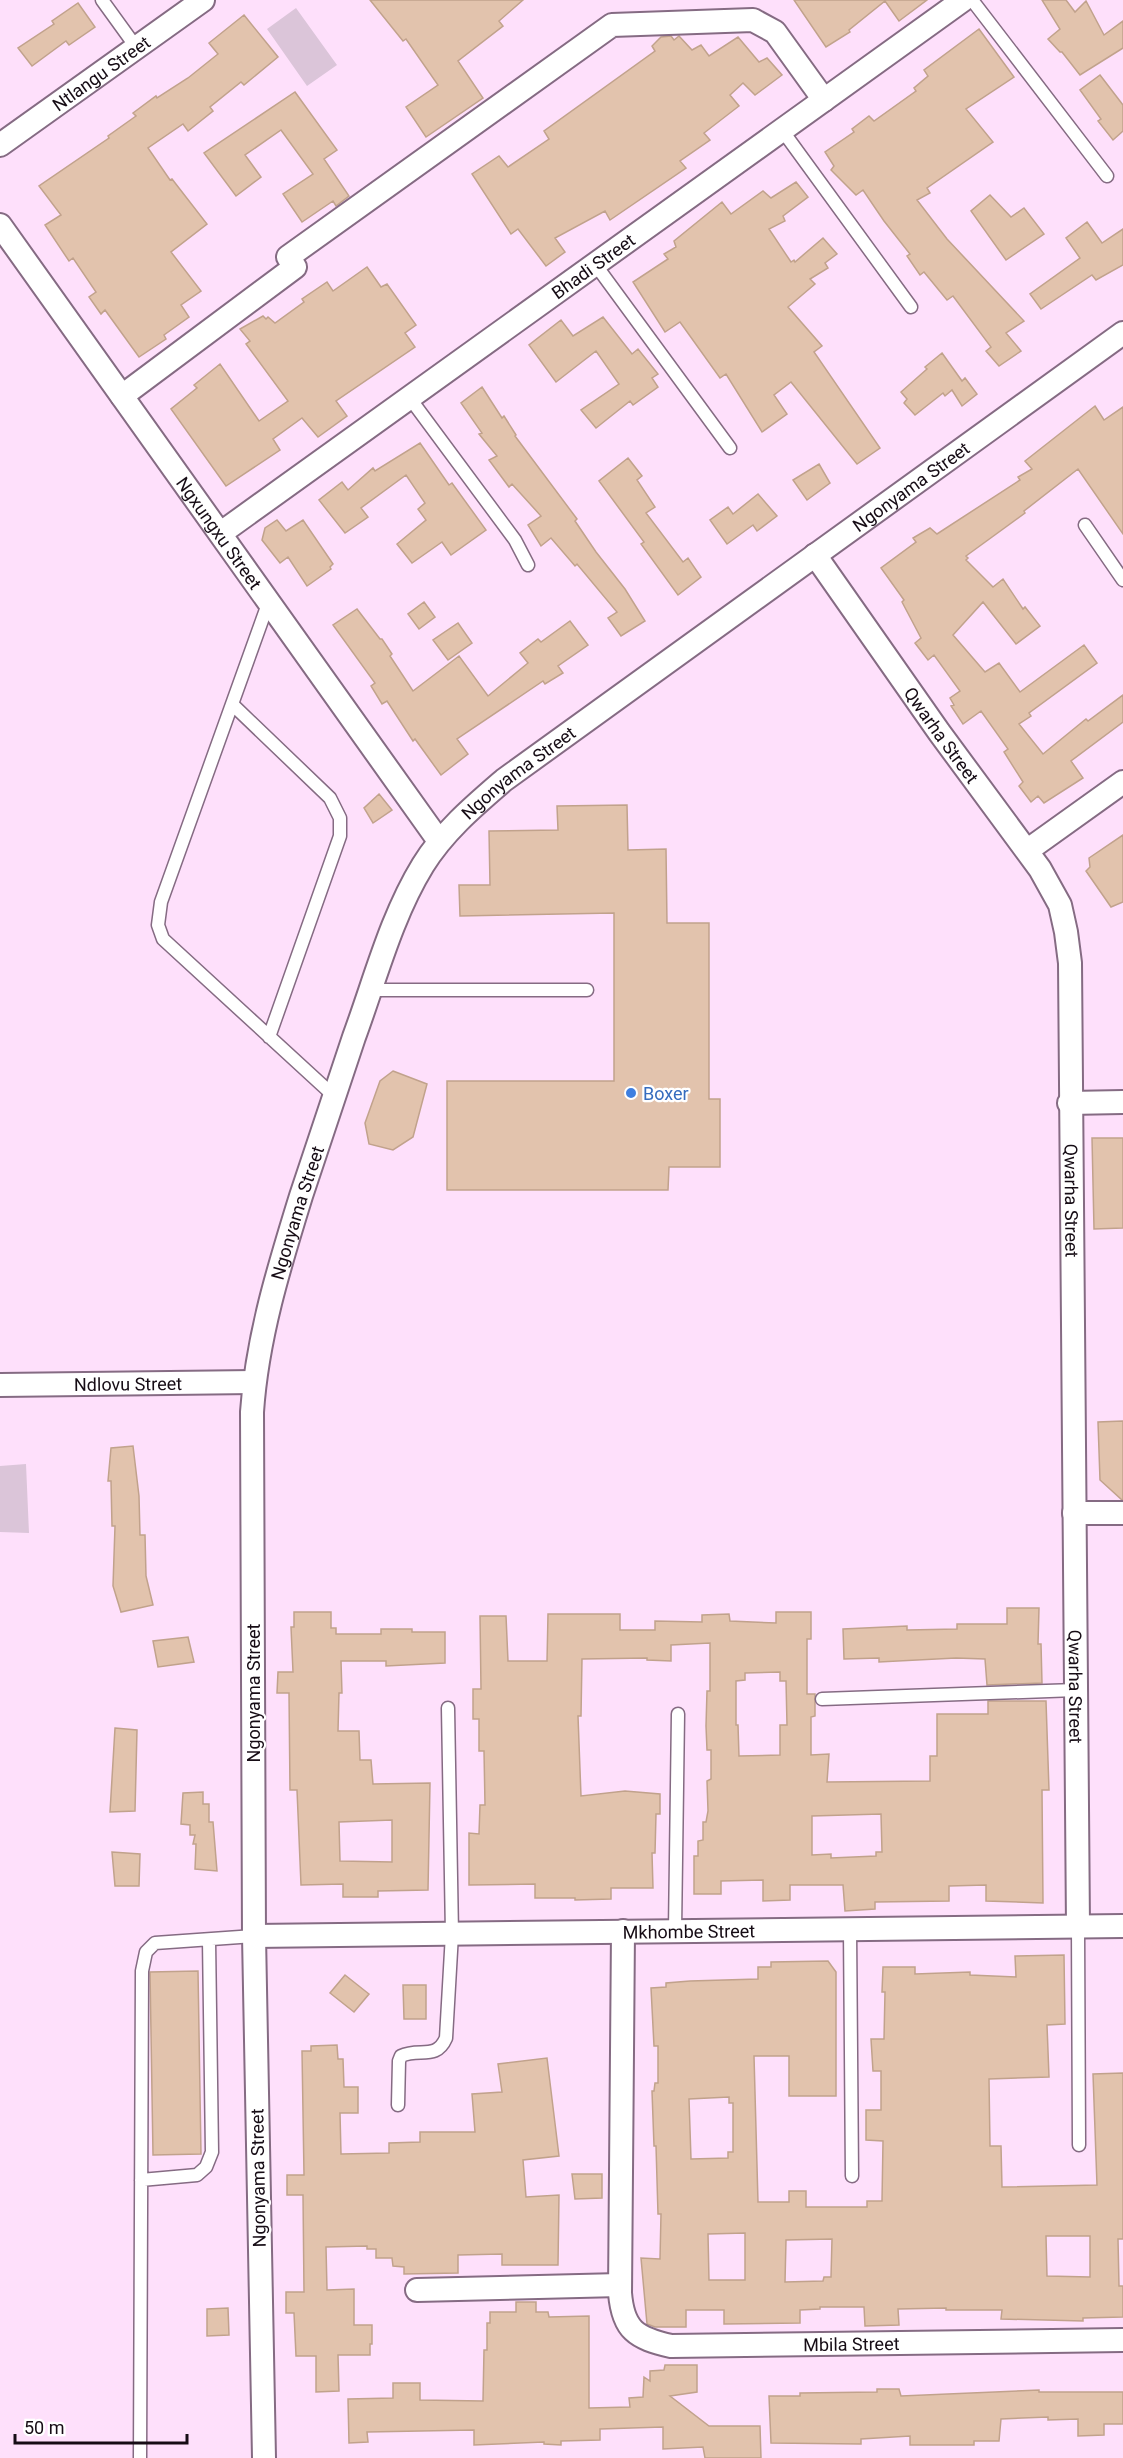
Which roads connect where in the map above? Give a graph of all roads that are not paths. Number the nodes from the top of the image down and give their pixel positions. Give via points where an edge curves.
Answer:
1 (102, 0) edge
2 (203, 0) edge
3 (964, 0) edge
4 (136, 48) junction
5 (824, 100) junction
6 (782, 130) junction
7 (0, 145) edge
8 (1107, 176) dead end
9 (0, 225) edge
10 (595, 264) junction
11 (911, 307) dead end
12 (1123, 333) edge
13 (123, 396) junction
14 (410, 397) junction
15 (730, 448) dead end
16 (1085, 525) dead end
17 (221, 533) junction
18 (815, 555) junction
19 (528, 565) dead end
20 (1123, 580) edge
21 (269, 601) junction
22 (232, 704) junction
23 (1123, 782) edge
24 (440, 841) junction
25 (1028, 850) junction
26 (371, 990) junction
27 (587, 990) dead end
28 (269, 1037) junction
29 (334, 1096) junction
30 (1123, 1102) edge
31 (1069, 1103) junction
32 (254, 1382) junction
33 (0, 1384) edge
34 (1123, 1513) edge
35 (1074, 1514) junction
36 (1076, 1690) junction
37 (822, 1700) dead end
38 (448, 1708) dead end
39 (678, 1714) dead end
40 (1123, 1926) edge
41 (1078, 1927) junction
42 (850, 1929) junction
43 (675, 1931) junction
44 (623, 1932) junction
45 (452, 1934) junction
46 (254, 1936) junction
47 (209, 1940) junction
48 (398, 2105) dead end
49 (1079, 2145) dead end
50 (852, 2176) dead end
51 (141, 2180) junction
52 (620, 2285) junction
53 (417, 2290) dead end
54 (1123, 2340) edge
55 (140, 2458) edge
56 (264, 2458) edge

1 - 4 lane
2 - 4 street, Ntlangu Street
3 - 5 street, Bhadi Street
3 - 8 lane
4 - 7 street, Ntlangu Street
5 - 6 street, Bhadi Street
5 - 13 street via 775,32 753,20 612,25 288,257 295,267
6 - 10 street, Bhadi Street
6 - 11 lane
9 - 13 street, Ngxungxu Street
10 - 14 street, Bhadi Street
10 - 15 lane
12 - 18 street, Ngonyama Street
13 - 17 street, Ngxungxu Street
14 - 17 street, Bhadi Street
14 - 19 lane via 515,540
16 - 20 lane
17 - 21 street, Ngxungxu Street
18 - 24 street, Ngonyama Street via 513,772
18 - 25 street, Qwarha Street
21 - 22 lane
21 - 24 street, Ngxungxu Street
22 - 28 lane via 330,798 340,818 340,836
22 - 28 lane via 161,902 158,925 163,939
23 - 25 street
24 - 26 street, Ngonyama Street via 407,897
25 - 31 street, Qwarha Street via 1060,905 1066,932 1070,963
26 - 27 lane
26 - 29 street, Ngonyama Street
28 - 29 lane
29 - 32 street, Ngonyama Street via 286,1245
30 - 31 street
31 - 35 street, Qwarha Street
32 - 33 street, Ndlovu Street
32 - 46 street, Ngonyama Street
34 - 35 street
35 - 36 street, Qwarha Street
36 - 37 lane
36 - 41 street, Qwarha Street
38 - 45 lane
39 - 43 lane
40 - 41 street, Mkhombe Street
41 - 42 street, Mkhombe Street
41 - 49 lane
42 - 43 street, Mkhombe Street
42 - 50 lane
43 - 44 street, Mkhombe Street
44 - 45 street, Mkhombe Street
44 - 52 street, Mbila Street
45 - 46 street, Mkhombe Street
45 - 48 lane via 446,2038 437,2051 401,2056
46 - 47 lane
46 - 56 street, Ngonyama Street
47 - 51 lane via 154,1943 146,1952 142,1971
47 - 51 lane via 212,2152 206,2167 197,2175
51 - 55 lane
52 - 53 street
52 - 54 street, Mbila Street via 622,2313 628,2324 646,2338 671,2346

